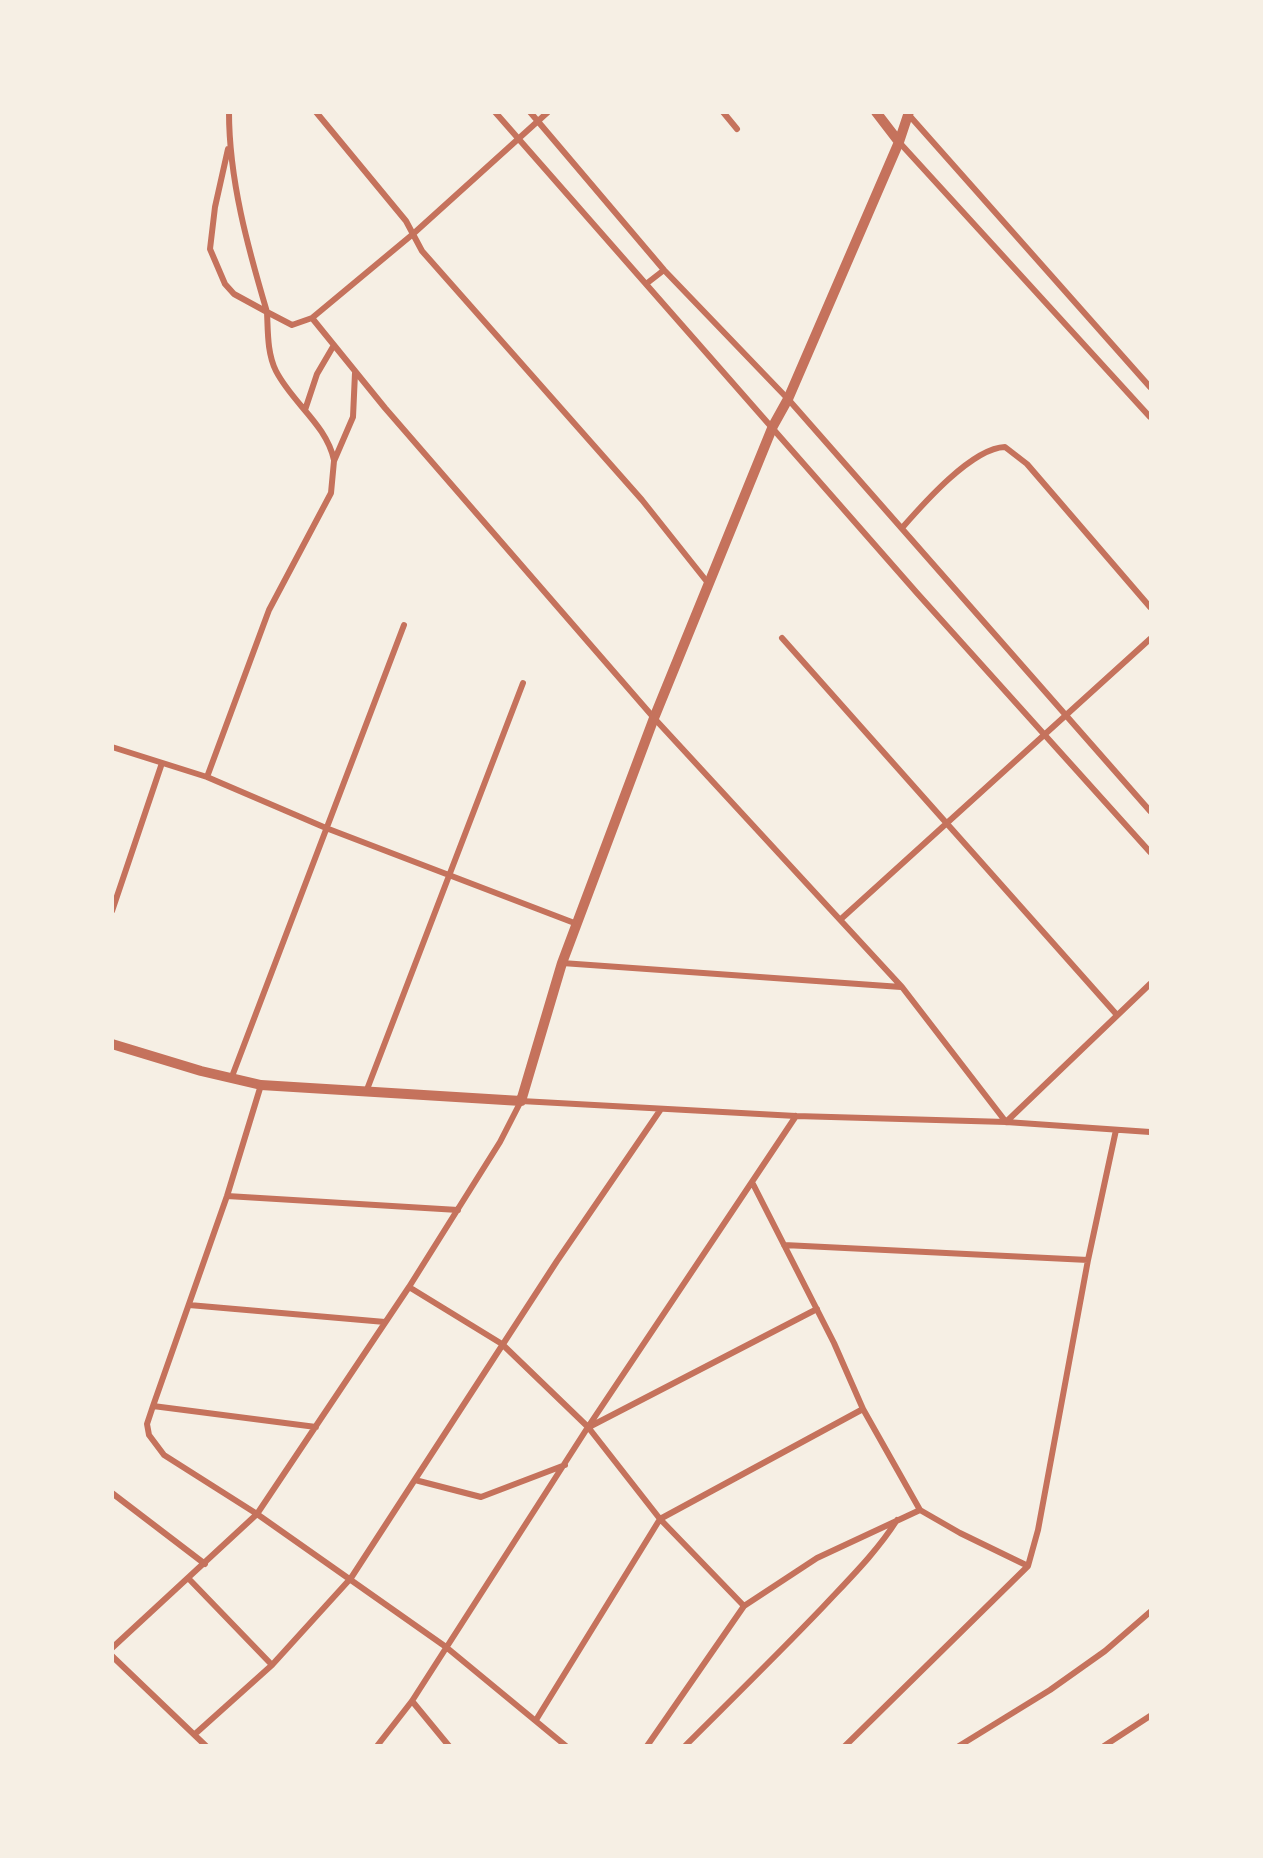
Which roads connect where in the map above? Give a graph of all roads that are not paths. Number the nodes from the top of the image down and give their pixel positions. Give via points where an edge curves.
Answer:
1 (230, 112) edge
2 (316, 112) edge
3 (495, 112) edge
4 (530, 112) edge
5 (548, 112) edge
6 (723, 112) edge
7 (876, 112) edge
8 (908, 113) edge
9 (538, 122) junction
10 (737, 129) dead end
11 (518, 140) junction
12 (899, 142) junction
13 (229, 143) junction
14 (413, 234) junction
15 (664, 270) junction
16 (646, 284) junction
17 (267, 312) junction
18 (312, 318) junction
19 (334, 345) junction
20 (355, 372) junction
21 (1150, 387) edge
22 (788, 399) junction
23 (305, 410) junction
24 (1150, 417) edge
25 (772, 426) junction
26 (334, 460) junction
27 (902, 528) junction
28 (709, 584) junction
29 (1150, 607) edge
30 (404, 625) dead end
31 (782, 638) dead end
32 (1150, 639) edge
33 (523, 683) dead end
34 (1066, 715) junction
35 (654, 718) junction
36 (1045, 734) junction
37 (112, 747) edge
38 (162, 763) junction
39 (207, 777) junction
40 (1150, 811) edge
41 (947, 823) junction
42 (326, 828) junction
43 (1150, 852) edge
44 (448, 874) junction
45 (112, 889) edge
46 (120, 891) junction
47 (112, 911) edge
48 (841, 919) junction
49 (578, 924) junction
50 (562, 963) junction
51 (1150, 984) edge
52 (902, 987) junction
53 (1117, 1015) junction
54 (112, 1044) edge
55 (231, 1079) junction
56 (261, 1085) junction
57 (366, 1092) junction
58 (521, 1101) junction
59 (661, 1109) junction
60 (796, 1116) junction
61 (1006, 1122) junction
62 (1116, 1130) junction
63 (1150, 1132) edge
64 (753, 1184) junction
65 (227, 1196) junction
66 (458, 1210) junction
67 (784, 1245) junction
68 (1088, 1260) junction
69 (409, 1287) junction
70 (189, 1305) junction
71 (817, 1309) junction
72 (385, 1322) junction
73 (502, 1344) junction
74 (153, 1406) junction
75 (863, 1409) junction
76 (316, 1427) junction
77 (588, 1427) junction
78 (565, 1464) junction
79 (415, 1480) junction
80 (112, 1493) edge
81 (920, 1510) junction
82 (257, 1514) junction
83 (660, 1519) junction
84 (898, 1520) junction
85 (205, 1564) junction
86 (1028, 1566) junction
87 (351, 1578) junction
88 (189, 1579) junction
89 (744, 1606) junction
90 (1150, 1612) edge
91 (446, 1647) junction
92 (112, 1648) edge
93 (112, 1656) edge
94 (272, 1665) junction
95 (412, 1701) junction
96 (1150, 1716) edge
97 (536, 1720) junction
98 (195, 1734) junction
99 (206, 1746) edge
100 (377, 1746) edge
101 (449, 1746) edge
102 (566, 1746) edge
103 (647, 1746) edge
104 (685, 1746) edge
105 (845, 1746) edge
106 (959, 1746) edge
107 (1104, 1746) edge

1 - 13 street
2 - 14 street via 406,220
3 - 11 street
4 - 9 street
5 - 9 street
6 - 10 street
7 - 12 street
8 - 12 street
8 - 21 street
9 - 11 street
9 - 15 street
11 - 14 street
11 - 16 street
12 - 22 street
12 - 24 street
13 - 17 street via 237,194
13 - 17 street via 210,249 229,289
14 - 18 street
14 - 28 street via 422,251 642,500
15 - 16 street
15 - 22 street
16 - 25 street
17 - 18 street via 292,325
17 - 23 street via 269,351 276,371
18 - 19 street
19 - 20 street
19 - 23 street via 317,374
20 - 26 street via 353,417
20 - 35 street
22 - 25 street
22 - 27 street
23 - 26 street via 325,435
25 - 28 street
25 - 36 street
26 - 39 street via 331,494 269,610
27 - 29 street via 927,498 956,474 993,449 1005,447 1027,464
27 - 34 street
28 - 35 street
30 - 42 street
31 - 41 street
32 - 34 street
33 - 44 street
34 - 36 street
34 - 40 street
35 - 48 street
35 - 49 street
36 - 41 street
36 - 43 street
37 - 38 street
38 - 39 street
38 - 46 street
39 - 42 street
41 - 48 street
41 - 53 street
42 - 44 street
42 - 55 street
44 - 49 street
44 - 57 street
45 - 46 street
46 - 47 street
48 - 52 street
49 - 50 street
50 - 52 street
50 - 58 street
51 - 53 street
52 - 61 street
53 - 61 street
54 - 55 street
55 - 56 street
56 - 57 street
56 - 65 street
57 - 58 street
58 - 59 street
58 - 66 street
59 - 60 street
59 - 73 street
60 - 61 street
60 - 64 street
61 - 62 street
62 - 63 street
62 - 68 street
64 - 67 street
64 - 77 street
65 - 66 street
65 - 70 street
66 - 69 street
67 - 68 street
67 - 71 street
68 - 86 street
69 - 72 street
69 - 73 street
70 - 72 street
70 - 74 street
71 - 75 street
71 - 77 street
72 - 76 street
73 - 77 street
73 - 79 street
74 - 76 street
74 - 82 street via 147,1424 149,1435 164,1455
75 - 81 street
75 - 83 street
76 - 82 street
77 - 78 street
77 - 83 street
78 - 79 street via 481,1497
78 - 91 street
79 - 87 street
80 - 85 street
81 - 84 street
81 - 86 street
82 - 85 street
82 - 87 street
83 - 89 street
83 - 97 street
84 - 89 street via 817,1558
84 - 104 street via 855,1572
85 - 88 street
86 - 105 street
87 - 91 street
87 - 94 street
88 - 92 street
88 - 94 street
89 - 103 street
90 - 106 street via 1105,1651 1050,1690
91 - 95 street
91 - 97 street
93 - 98 street
94 - 98 street
95 - 100 street
95 - 101 street
96 - 107 street
97 - 102 street
98 - 99 street

